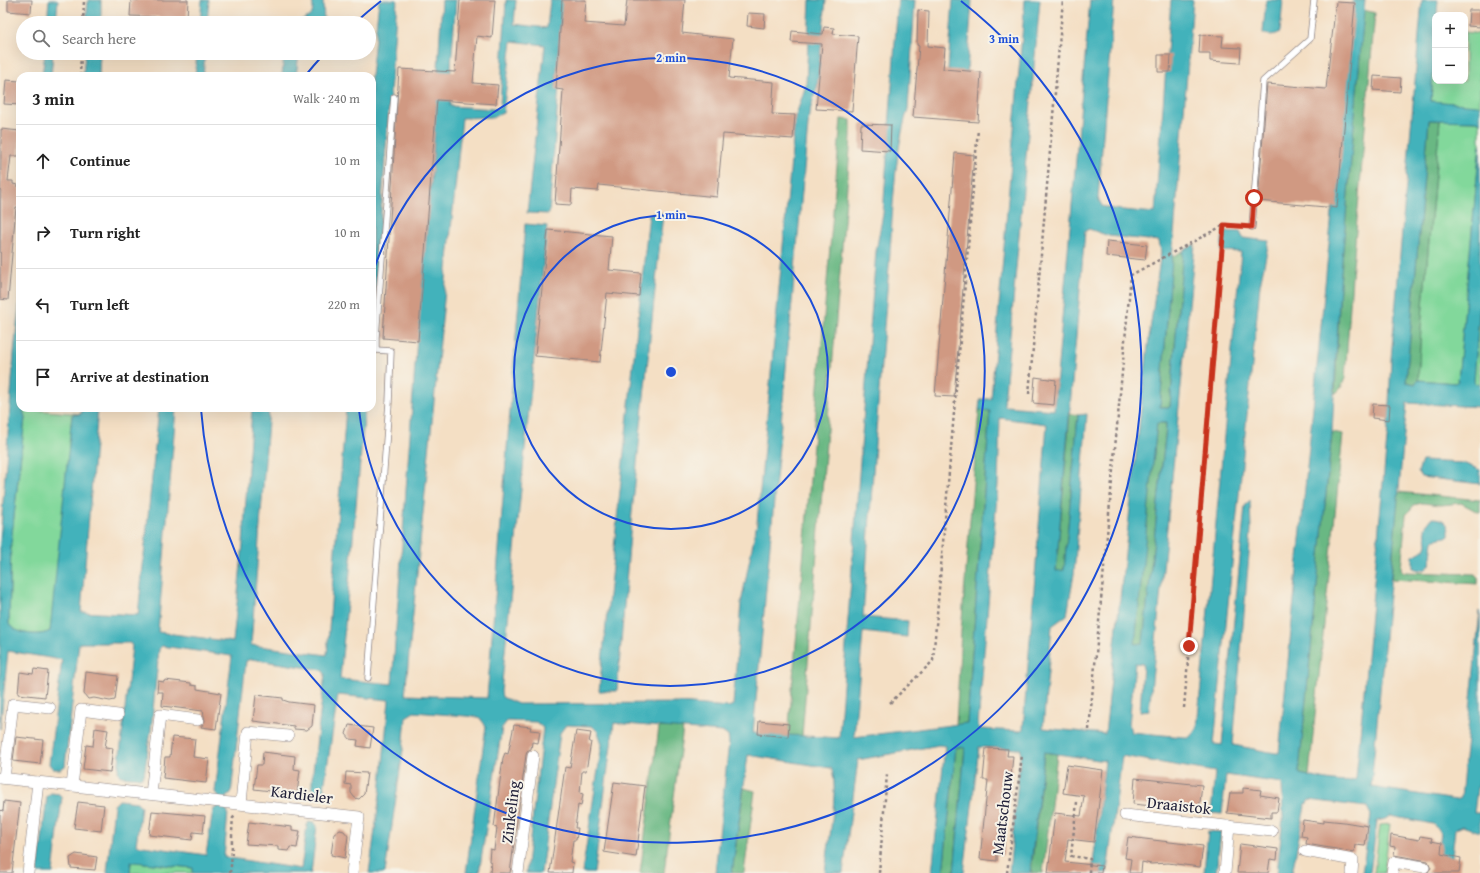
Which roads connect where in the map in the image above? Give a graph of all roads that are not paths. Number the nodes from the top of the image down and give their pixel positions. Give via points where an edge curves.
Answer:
1 (1314, 0) edge
2 (394, 97) dead end
3 (1252, 227) road end
4 (368, 678) dead end
5 (50, 708) dead end
6 (118, 715) dead end
7 (198, 720) dead end
8 (288, 736) dead end
9 (533, 756) dead end
10 (2, 778) edge
11 (38, 782) junction
12 (72, 786) junction
13 (151, 794) junction
14 (241, 803) junction
15 (1126, 815) dead end
16 (1225, 826) junction
17 (1272, 831) dead end
18 (1305, 851) dead end
19 (1424, 867) dead end
20 (28, 873) edge
21 (352, 873) edge
22 (518, 873) edge
23 (1224, 873) edge
24 (1352, 873) edge
25 (1392, 873) edge

1 - 3 lane via 1310,39 1263,81
2 - 4 lane via 376,337 376,350 391,351 389,402
5 - 10 street, Kardieler via 13,704
6 - 12 street via 81,710
7 - 13 street via 160,716
8 - 14 street via 248,732
9 - 22 street, Zinkeling
10 - 11 street, Kardieler
11 - 12 street, Kardieler
11 - 20 street
12 - 13 street, Kardieler
13 - 14 street, Kardieler
14 - 21 street, Kardieler via 359,817
15 - 16 street, Draaistok
16 - 17 street, Draaistok
16 - 23 street, Draaistok
18 - 24 street via 1353,860
19 - 25 street via 1394,862

